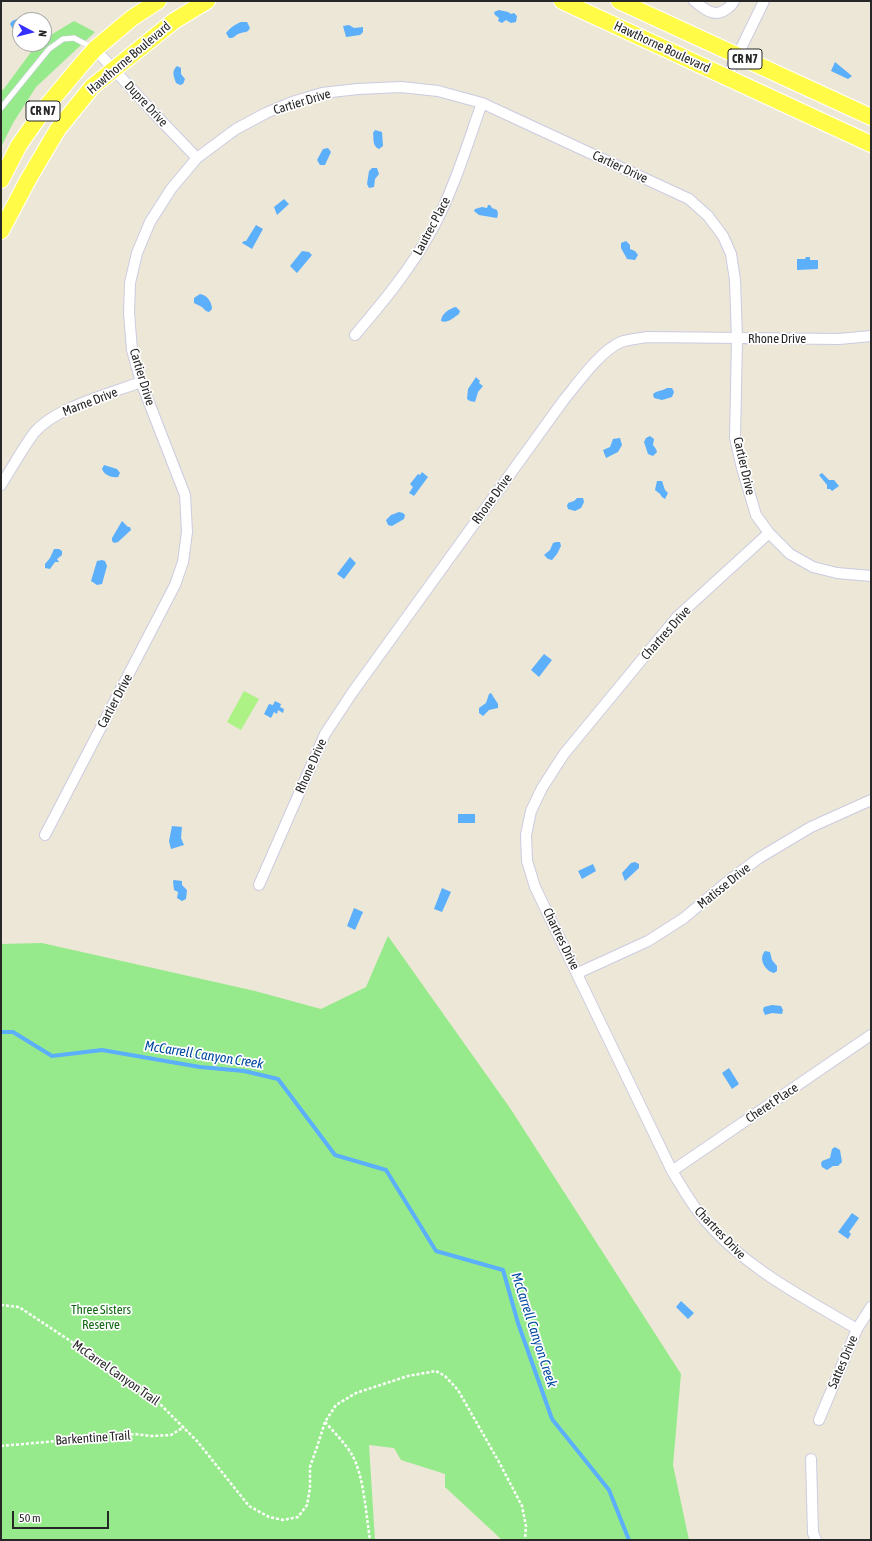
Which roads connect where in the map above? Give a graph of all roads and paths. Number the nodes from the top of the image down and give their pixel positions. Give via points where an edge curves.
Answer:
1 (158, 1) edge
2 (207, 1) edge
3 (562, 1) edge
4 (619, 1) edge
5 (694, 1) edge
6 (734, 1) edge
7 (764, 1) edge
8 (95, 49) junction
9 (737, 55) junction
10 (113, 69) junction
11 (727, 77) junction
12 (482, 103) junction
13 (1, 108) edge
14 (871, 117) edge
15 (871, 144) edge
16 (197, 158) junction
17 (1, 180) edge
18 (1, 231) edge
19 (355, 335) dead end
20 (871, 336) edge
21 (736, 339) junction
22 (141, 382) junction
23 (1, 485) edge
24 (769, 534) junction
25 (871, 576) edge
26 (871, 800) edge
27 (45, 835) dead end
28 (259, 885) dead end
29 (578, 973) junction
30 (871, 1035) edge
31 (672, 1171) junction
32 (1, 1305) edge
33 (871, 1307) edge
34 (857, 1328) junction
35 (819, 1420) dead end
36 (325, 1422) junction
37 (184, 1428) junction
38 (1, 1446) edge
39 (811, 1459) dead end
40 (370, 1540) edge
41 (525, 1540) edge
42 (816, 1540) edge

1 - 8 main road, Hawthorne Boulevard / CR N7 via 132,18
2 - 10 main road, Hawthorne Boulevard / CR N7 via 174,21
3 - 11 main road, Hawthorne Boulevard / CR N7
4 - 9 main road, Hawthorne Boulevard / CR N7
5 - 6 street via 709,13 719,13 733,5
7 - 9 street
8 - 10 street, Dupre Drive
8 - 13 lane via 74,38 63,39 49,50
8 - 17 main road, Hawthorne Boulevard / CR N7 via 45,108 19,145
9 - 11 street
9 - 14 main road, Hawthorne Boulevard / CR N7
10 - 16 street, Dupre Drive
10 - 18 main road, Hawthorne Boulevard / CR N7 via 92,86 58,129
11 - 15 main road, Hawthorne Boulevard / CR N7
12 - 16 street, Cartier Drive via 438,91 401,86 322,93 266,113 236,129
12 - 19 street, Lautrec Place via 451,190 433,228 384,302
12 - 21 street, Cartier Drive via 689,199 708,216 723,236 731,254 735,280
16 - 22 street, Cartier Drive via 171,189 150,222 137,253 130,283 129,313 132,350
20 - 21 street, Rhone Drive via 844,339
21 - 24 street, Cartier Drive via 736,438 756,515
21 - 28 street, Rhone Drive via 646,337 621,342 591,367 544,427 325,734
22 - 23 street, Marne Drive via 54,416 35,433
22 - 27 street, Cartier Drive via 185,495 187,532 183,562 176,585
24 - 25 street, Cartier Drive via 790,554 813,567 836,573
24 - 29 street, Chartres Drive via 677,618 564,754 542,788 531,811 526,834 527,861 535,887
26 - 29 street, Matisse Drive via 811,827 759,858 684,918 648,942
29 - 31 street, Chartres Drive
30 - 31 street, Cheret Place
31 - 34 street, Chartres Drive via 704,1220 737,1252 771,1278
32 - 37 path, McCarrel Canyon Trail via 19,1307 87,1352 158,1402
33 - 34 street, Sattes Drive
34 - 35 street, Sattes Drive
36 - 37 path, McCarrel Canyon Trail via 310,1467 307,1504 298,1517 283,1520 269,1517 249,1506
36 - 40 path via 352,1454 360,1479
36 - 41 path, McCarrel Canyon Trail via 336,1405 356,1393 408,1376 436,1371 445,1376 458,1390 522,1506 526,1526
37 - 38 path, Barkentine Trail via 171,1435 135,1434
39 - 42 street via 813,1533

